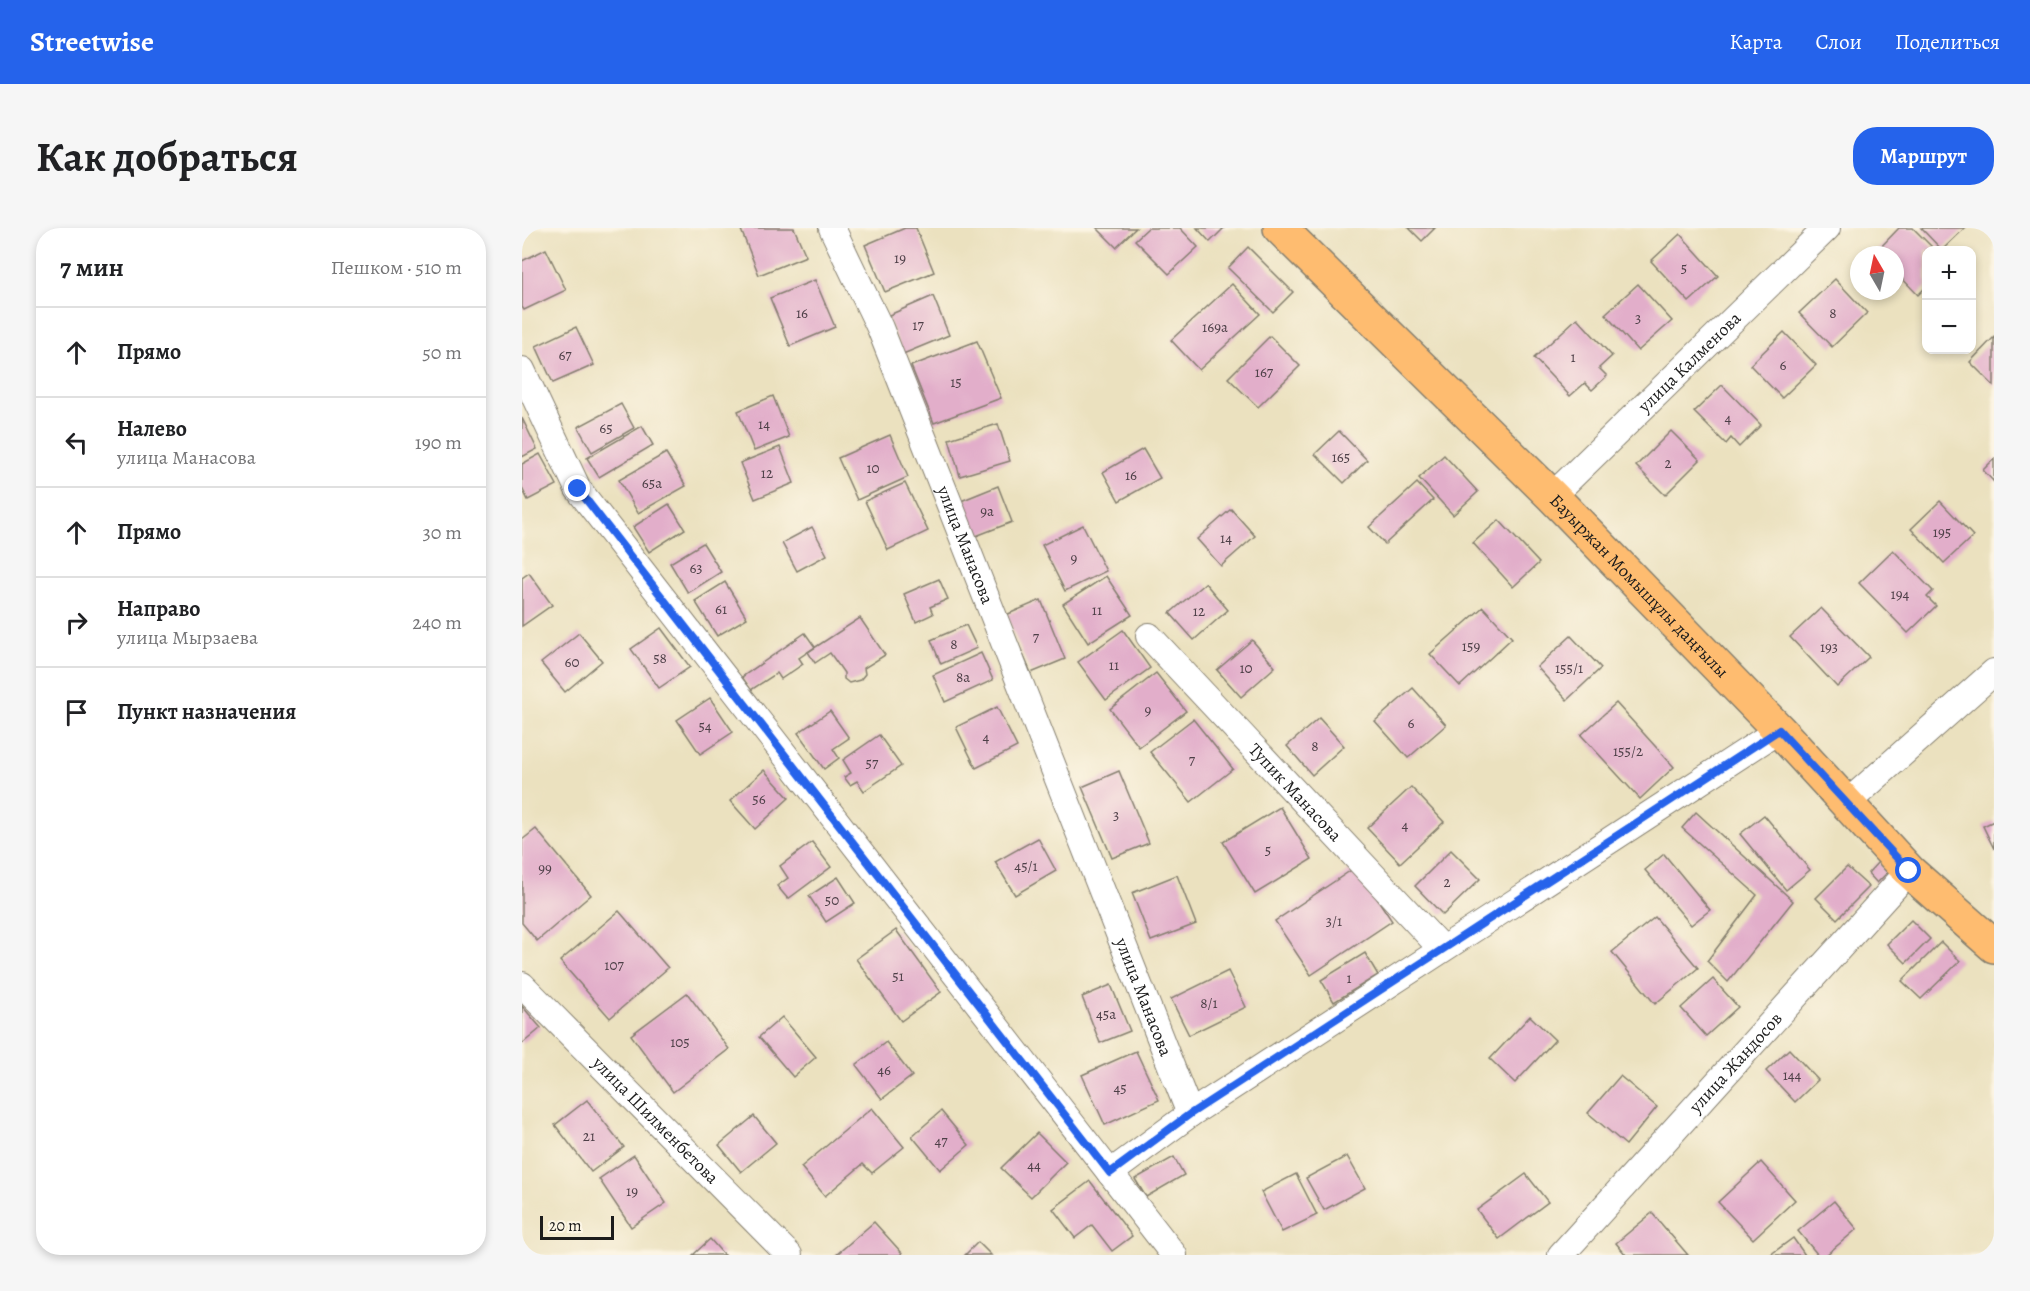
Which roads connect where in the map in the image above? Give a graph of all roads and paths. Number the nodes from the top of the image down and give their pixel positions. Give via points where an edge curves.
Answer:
1 (832, 228) edge
2 (1827, 228) edge
3 (1292, 232) edge
4 (522, 370) edge
5 (1552, 496) junction
6 (1149, 636) dead end
7 (1994, 672) edge
8 (1779, 730) junction
9 (1846, 804) junction
10 (1909, 871) junction
11 (1994, 946) edge
12 (1442, 949) junction
13 (522, 985) edge
14 (1190, 1114) junction
15 (1110, 1173) junction
16 (789, 1255) edge
17 (1174, 1255) edge
18 (1561, 1255) edge

1 - 14 street, улица Манасова via 885,339
2 - 5 street, улица Калменова
3 - 5 main road, Бауыржан Момышұлы даңғылы
4 - 15 street via 578,489
5 - 8 main road, Бауыржан Момышұлы даңғылы
6 - 12 street, Тупик Манасова
7 - 9 street
8 - 9 main road, Бауыржан Момышұлы даңғылы
8 - 12 street
9 - 10 main road, Бауыржан Момышұлы даңғылы
10 - 11 main road, Бауыржан Момышұлы даңғылы
10 - 18 street, улица Жандосов
12 - 14 street
13 - 16 street, улица Шилменбетова
14 - 15 street
15 - 17 street

